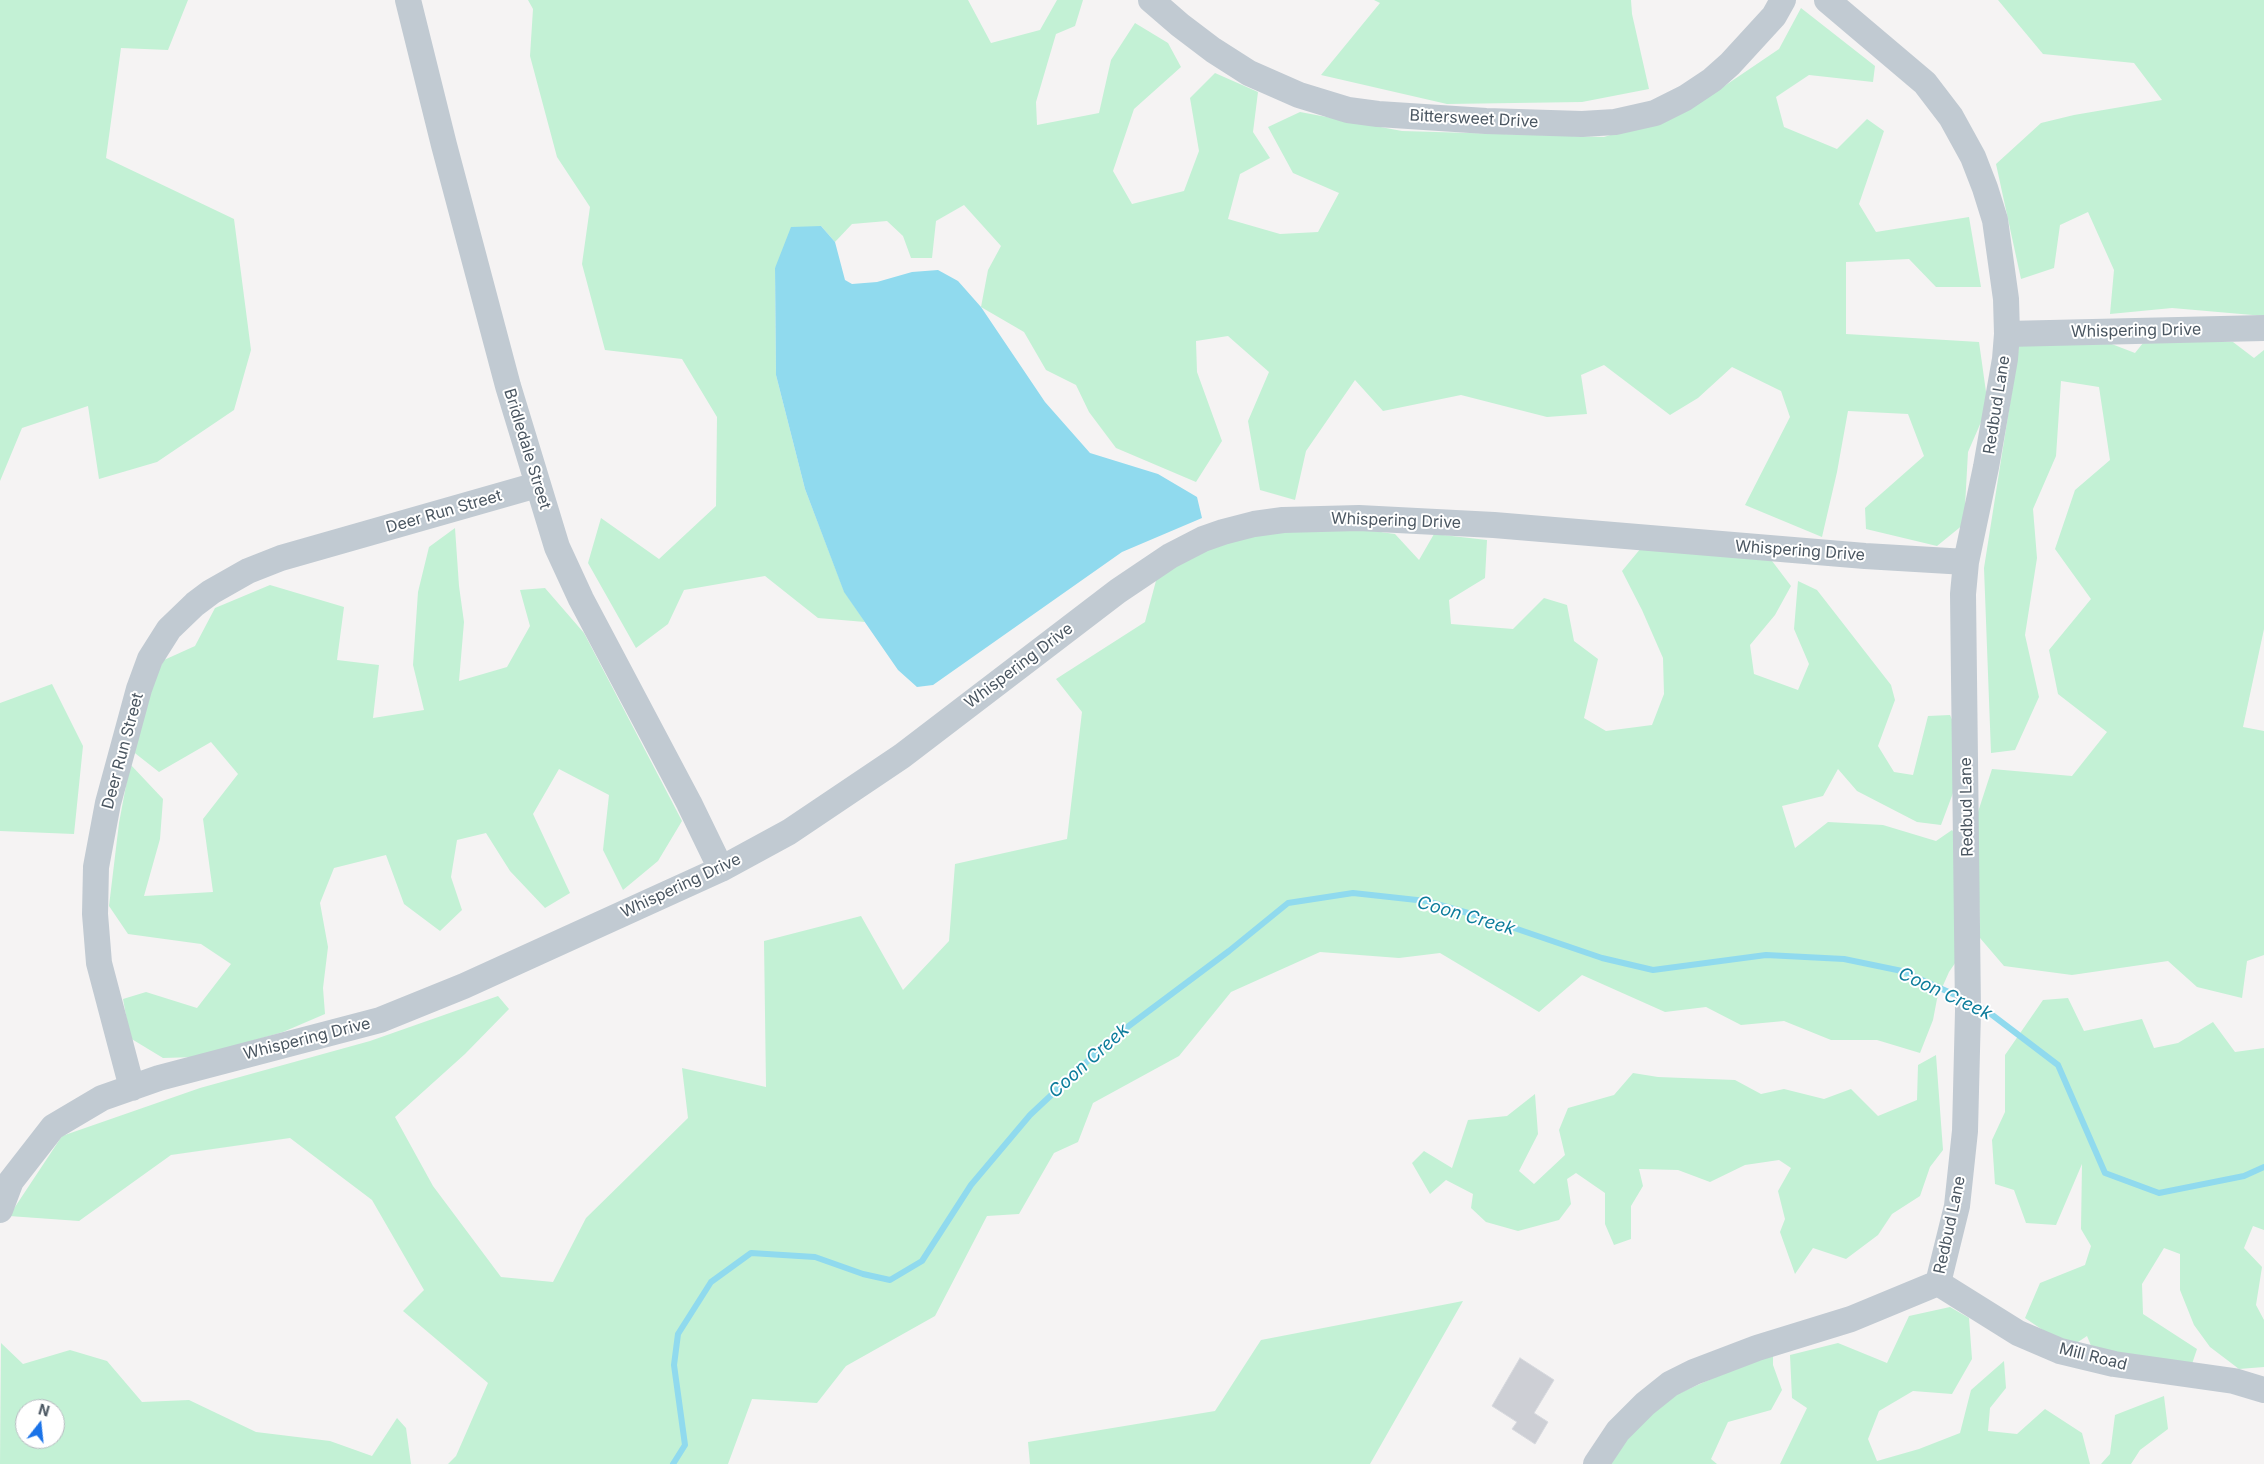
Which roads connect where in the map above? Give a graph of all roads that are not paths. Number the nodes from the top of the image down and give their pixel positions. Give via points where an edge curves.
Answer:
1 (408, 0) edge
2 (1151, 0) edge
3 (1783, 0) edge
4 (1827, 0) edge
5 (2264, 328) edge
6 (2007, 334) junction
7 (537, 485) junction
8 (1966, 562) junction
9 (721, 869) junction
10 (132, 1088) junction
11 (0, 1210) edge
12 (1938, 1283) junction
13 (2264, 1390) edge
14 (1596, 1464) edge

1 - 7 street, Bridledale Street via 508,386
2 - 3 street, Bittersweet Drive via 1206,45 1249,72 1299,95 1340,107 1378,114 1582,124 1615,122 1654,112 1685,98 1730,64 1774,16
4 - 6 street, Redbud Lane via 1925,83 1951,117 1973,157 1995,220 2006,298
5 - 6 street, Whispering Drive
6 - 8 street, Redbud Lane via 1986,467
7 - 9 street, Bridledale Street via 557,547 581,599
7 - 10 street, Deer Run Street via 281,558 248,571 212,592 169,629 150,660 138,689 108,803 96,866 99,963
8 - 9 street, Whispering Drive via 1388,519 1315,517 1254,524 1203,539 1170,556 1118,591 902,756 789,832
8 - 12 street, Redbud Lane via 1963,594 1968,842 1965,1131 1957,1206
9 - 10 street, Whispering Drive via 464,986 380,1020 159,1078
10 - 11 street via 102,1098 54,1127 11,1181
12 - 13 street, Mill Road via 2018,1333 2060,1351 2114,1364 2234,1382
12 - 14 street, Redbud Lane via 1851,1319 1757,1348 1670,1384 1618,1432

